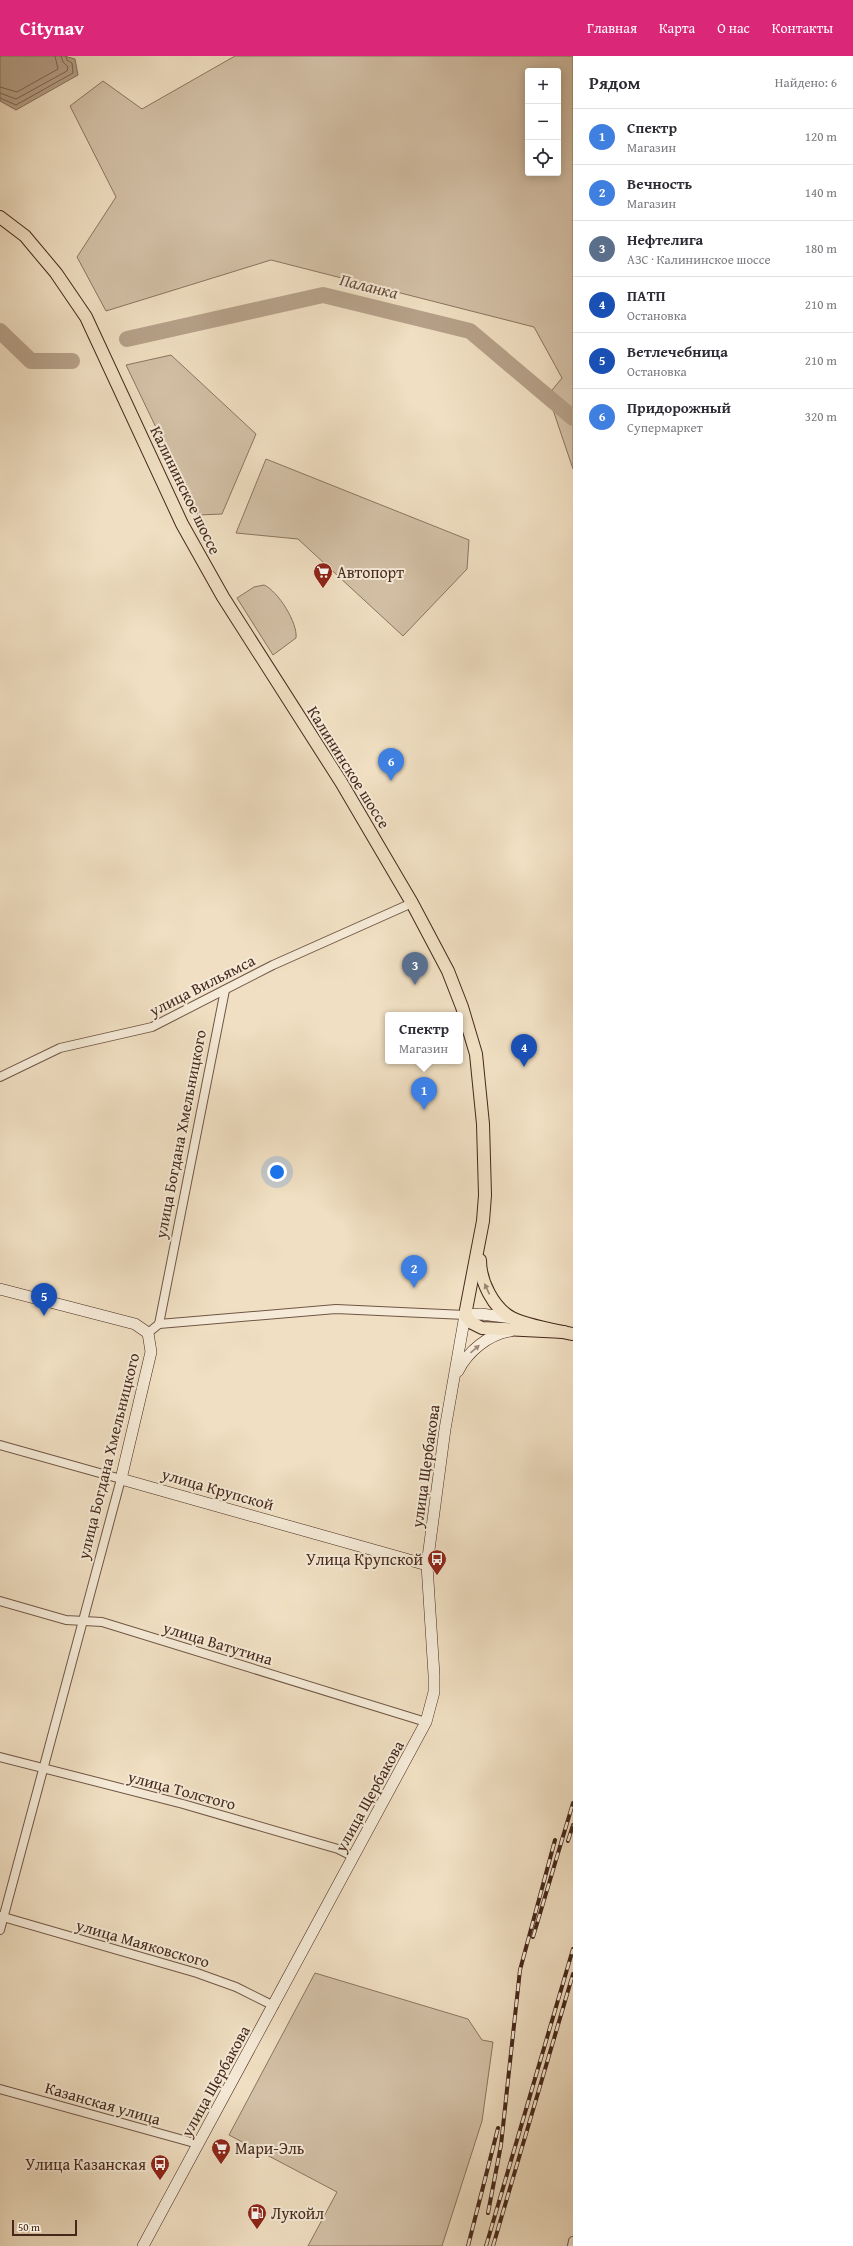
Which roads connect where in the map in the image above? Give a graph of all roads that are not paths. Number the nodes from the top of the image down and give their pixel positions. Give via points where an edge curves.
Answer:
1 (0, 216) edge
2 (412, 903) junction
3 (225, 990) junction
4 (0, 1076) edge
5 (479, 1249) junction
6 (0, 1289) edge
7 (465, 1315) junction
8 (512, 1318) junction
9 (159, 1324) junction
10 (514, 1330) junction
11 (148, 1333) junction
12 (569, 1333) edge
13 (454, 1381) junction
14 (0, 1445) edge
15 (121, 1479) junction
16 (427, 1565) junction
17 (0, 1601) edge
18 (84, 1621) junction
19 (426, 1722) junction
20 (0, 1757) edge
21 (42, 1768) junction
22 (354, 1857) junction
23 (2, 1916) edge
24 (0, 1930) edge
25 (274, 2006) junction
26 (0, 2089) edge
27 (198, 2144) junction
28 (573, 2241) edge
29 (143, 2246) edge
30 (572, 2246) edge

1 - 2 main road, Калининское шоссе via 25,236 56,273 86,317 182,524 223,597 341,782
2 - 3 street, улица Вильямса via 273,965
2 - 5 main road, Калининское шоссе via 448,971 476,1054 482,1105 485,1195
3 - 4 street, улица Вильямса via 152,1026 60,1048
3 - 9 street, улица Богдана Хмельницкого
5 - 7 main road, Калининское шоссе
8 -> 5 main road via 501,1309 487,1289
6 - 11 main road via 135,1324
7 - 8 main road via 481,1314
7 - 9 street via 336,1309
7 - 10 main road via 472,1323 482,1328
7 - 13 main road, улица Щербакова
8 - 12 main road
9 - 11 street, улица Богдана Хмельницкого
10 - 12 main road
13 -> 10 main road via 461,1365 476,1347 502,1333
11 - 15 main road, улица Богдана Хмельницкого via 151,1352
13 - 16 main road, улица Щербакова
14 - 15 street, улица Крупской
15 - 16 main road, улица Крупской
15 - 18 street, улица Богдана Хмельницкого
16 - 19 main road, улица Щербакова via 434,1680 431,1708
17 - 18 street, улица Ватутина via 66,1620
18 - 19 street, улица Ватутина via 102,1622
18 - 21 street, улица Богдана Хмельницкого
19 - 22 main road, улица Щербакова
20 - 21 street, улица Толстого
21 - 22 street, улица Толстого via 183,1804 338,1849
21 - 23 street, улица Богдана Хмельницкого
22 - 25 main road, улица Щербакова
23 - 24 street, улица Богдана Хмельницкого
23 - 25 street, улица Маяковского via 197,1973 236,1987
25 - 27 main road, улица Щербакова
26 - 27 street, Казанская улица
27 - 29 main road, улица Щербакова
28 - 30 street

